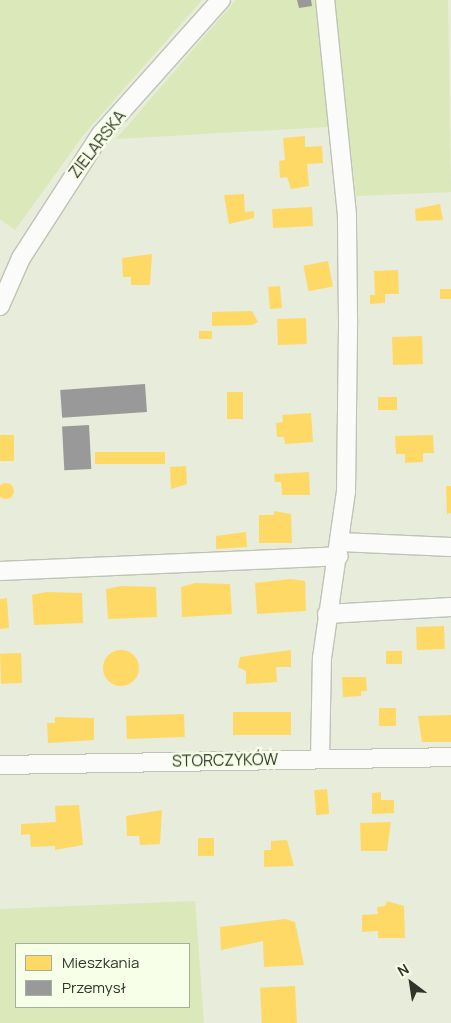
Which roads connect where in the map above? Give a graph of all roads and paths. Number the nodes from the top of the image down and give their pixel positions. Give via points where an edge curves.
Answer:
1 (220, 0) edge
2 (325, 0) edge
3 (0, 306) edge
4 (451, 547) edge
5 (339, 549) junction
6 (0, 572) edge
7 (451, 606) edge
8 (327, 614) junction
9 (451, 758) edge
10 (320, 759) junction
11 (0, 765) edge

1 - 3 street, ZIELARSKA via 96,141 21,258
2 - 5 street via 347,215 346,492
4 - 5 street
5 - 6 street
5 - 8 street
7 - 8 street
8 - 10 street
9 - 10 street, STORCZYKÓW
10 - 11 street, STORCZYKÓW

